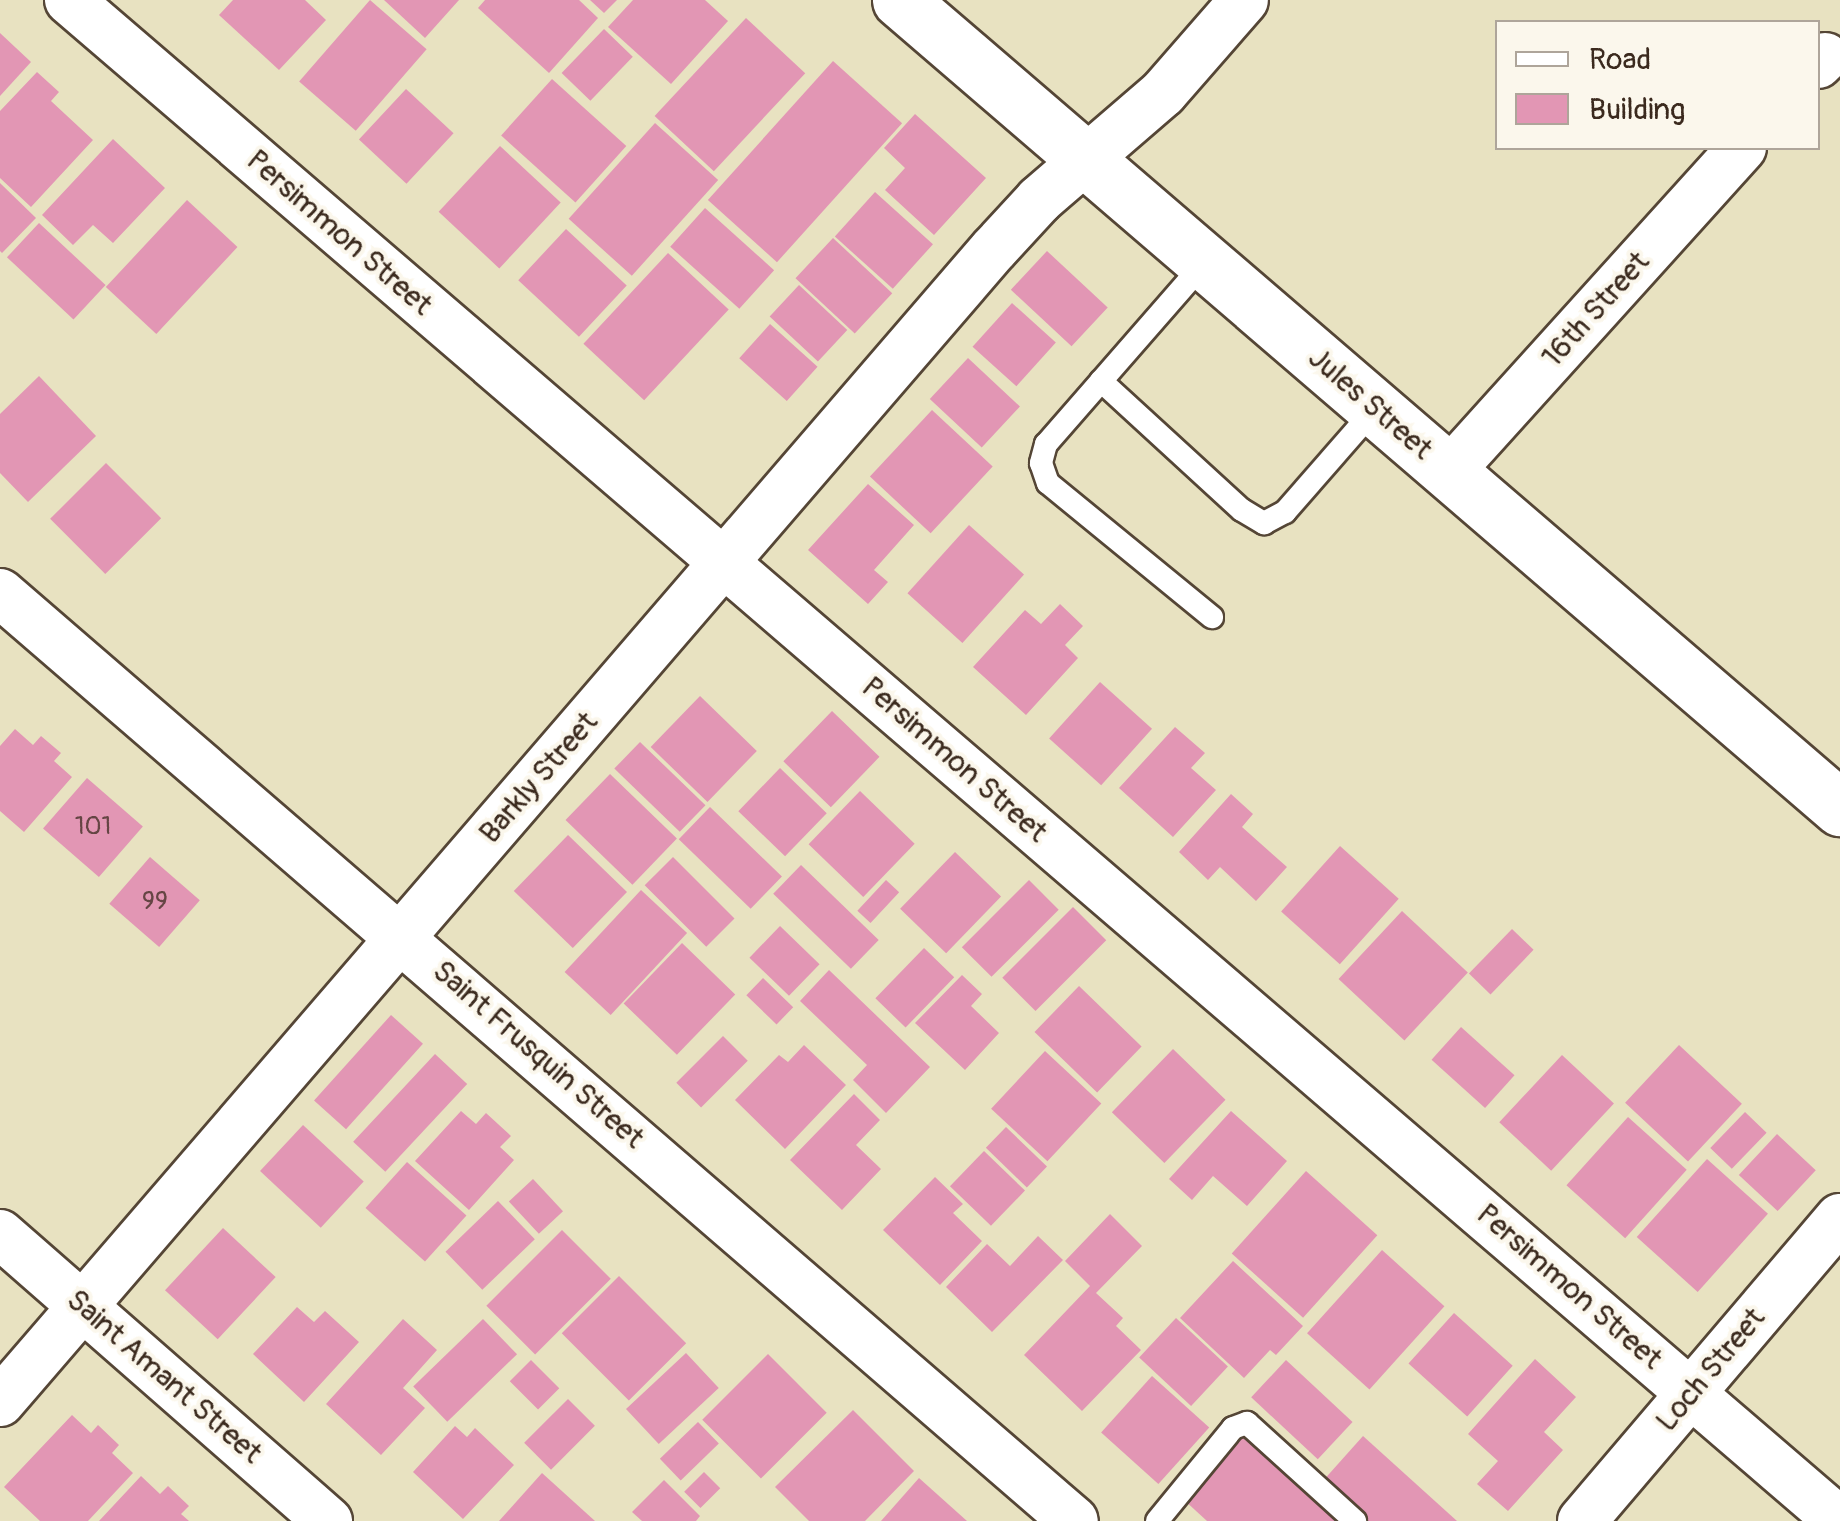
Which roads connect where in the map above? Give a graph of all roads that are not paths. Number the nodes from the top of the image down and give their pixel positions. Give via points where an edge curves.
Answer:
1 (68, 0) edge
2 (900, 0) edge
3 (1244, 0) edge
4 (1740, 150) edge
5 (1084, 159) junction
6 (1205, 262) junction
7 (1101, 381) junction
8 (1376, 409) junction
9 (1449, 472) junction
10 (724, 563) junction
11 (0, 593) edge
12 (1212, 617) dead end
13 (1834, 790) edge
14 (403, 937) junction
15 (1840, 1218) edge
16 (0, 1234) edge
17 (82, 1306) junction
18 (1692, 1392) junction
19 (0, 1402) edge
20 (328, 1521) edge
21 (1074, 1521) edge
22 (1156, 1521) edge
23 (1354, 1521) edge
24 (1582, 1521) edge
25 (1839, 1521) edge

1 - 10 street, Persimmon Street
2 - 5 main road, Jules Street
3 - 5 street, Barkly Street via 1162,93
4 - 9 street, 16th Street
5 - 6 main road, Jules Street
5 - 10 street, Barkly Street via 994,249
6 - 7 lane
6 - 8 main road, Jules Street
7 - 8 lane via 1242,510 1264,522 1285,512
7 - 12 lane via 1046,444 1041,463 1048,483
8 - 9 main road, Jules Street
9 - 13 main road, Jules Street
10 - 14 street, Barkly Street
10 - 18 street, Persimmon Street
11 - 14 street, Saint Frusquin Street
14 - 17 street, Barkly Street
14 - 21 street, Saint Frusquin Street
15 - 18 street, Loch Street
16 - 17 street, Saint Amant Street
17 - 19 street, Barkly Street
17 - 20 street, Saint Amant Street
18 - 24 street, Loch Street
18 - 25 street, Persimmon Street
22 - 23 lane via 1233,1428 1247,1423

